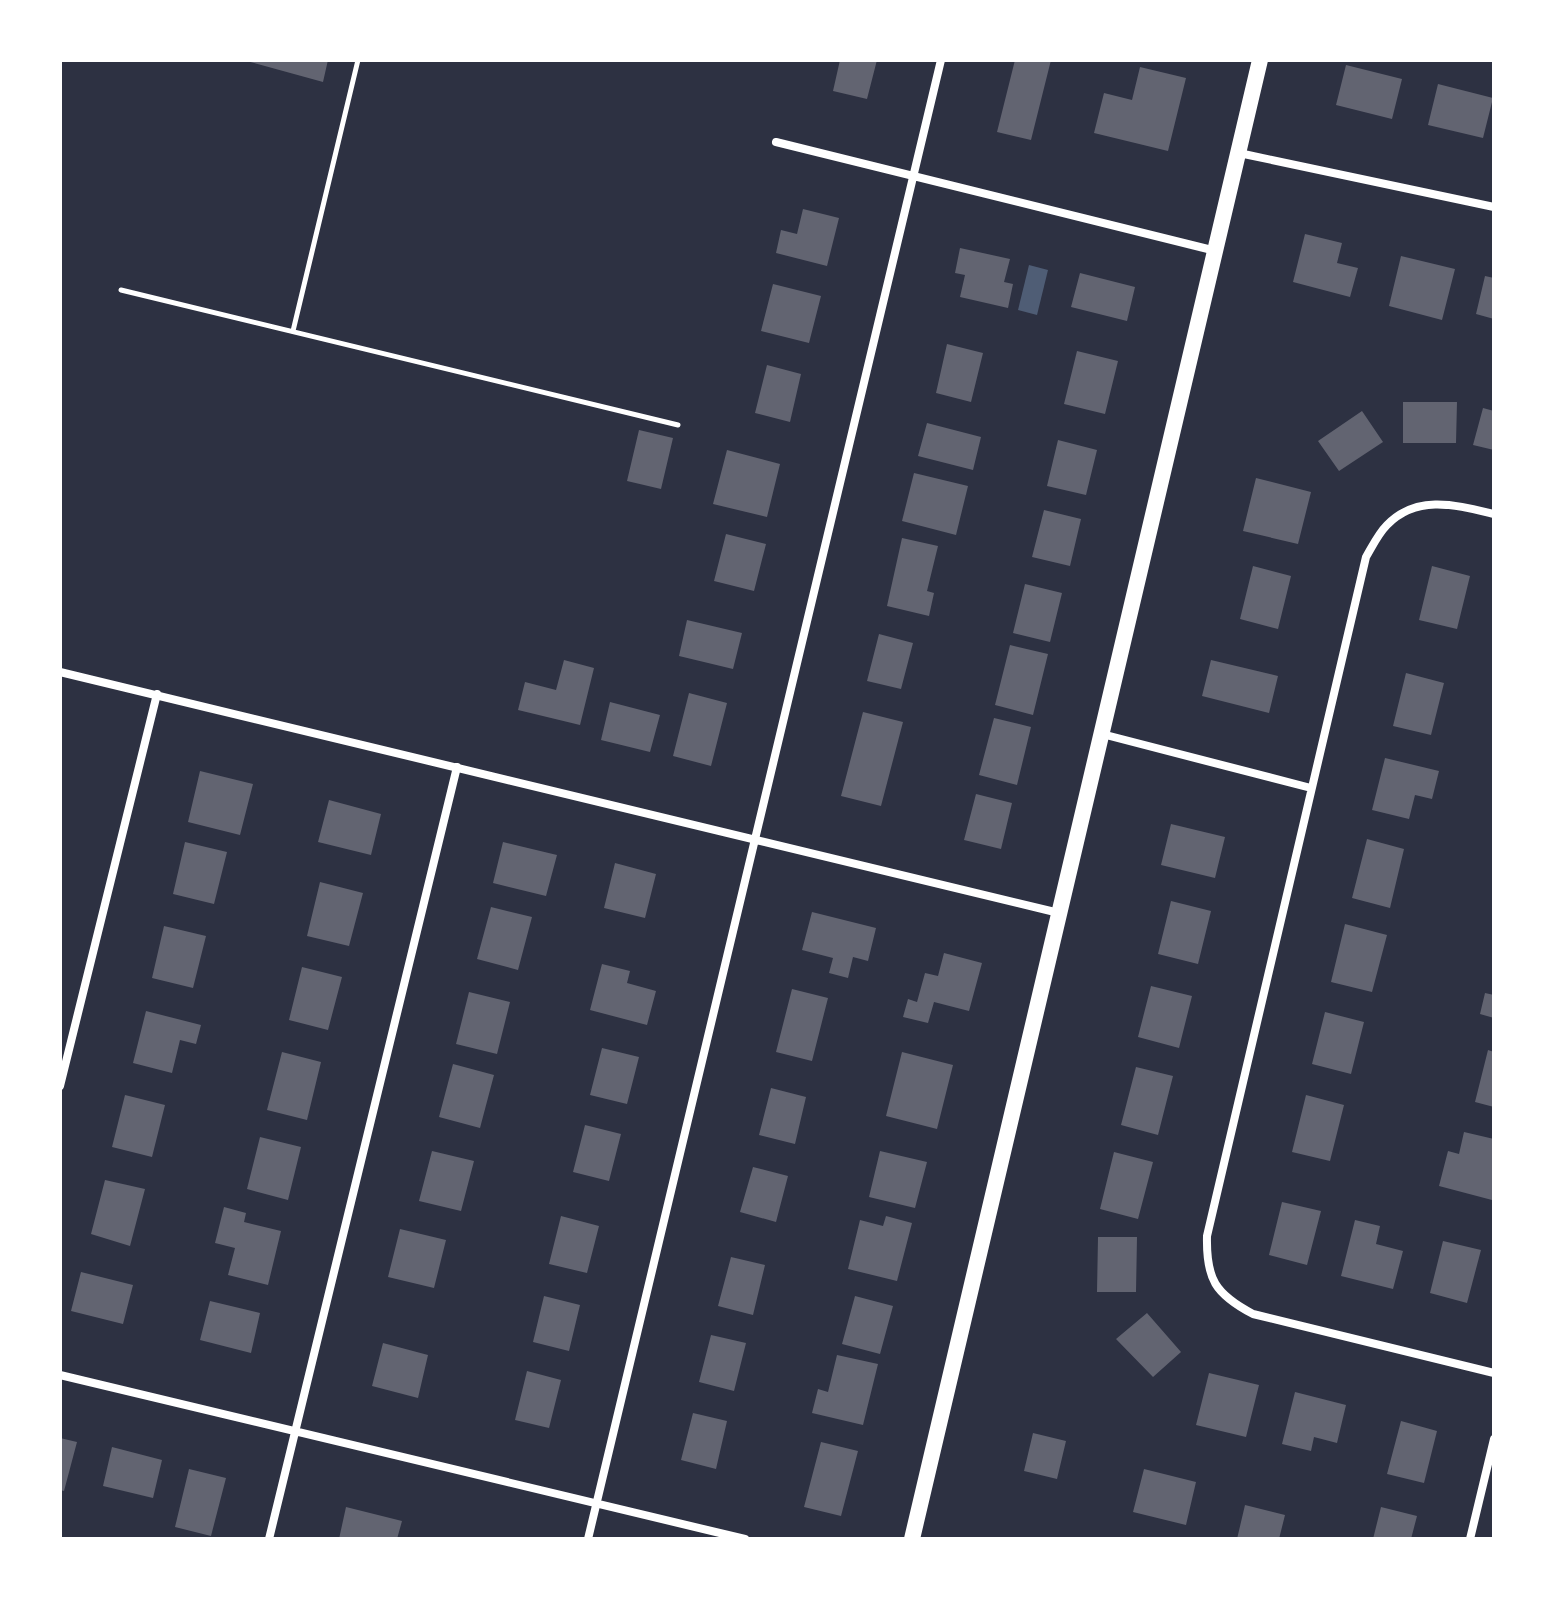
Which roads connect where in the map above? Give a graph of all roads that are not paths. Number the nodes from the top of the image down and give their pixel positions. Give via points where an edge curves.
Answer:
1 (941, 60) edge
2 (1260, 60) edge
3 (776, 142) dead end
4 (1239, 153) junction
5 (913, 176) junction
6 (1494, 207) edge
7 (1216, 251) junction
8 (1494, 514) edge
9 (60, 672) edge
10 (157, 694) junction
11 (1102, 734) junction
12 (457, 767) junction
13 (1311, 788) junction
14 (754, 839) junction
15 (1059, 913) junction
16 (60, 1086) edge
17 (1494, 1373) edge
18 (60, 1375) edge
19 (295, 1431) junction
20 (1494, 1439) edge
21 (597, 1502) junction
22 (269, 1539) edge
23 (588, 1539) edge
24 (745, 1539) edge
25 (912, 1539) edge
26 (1470, 1539) edge

1 - 5 street
2 - 4 main road
3 - 5 street
4 - 6 street
4 - 7 main road
5 - 7 street
5 - 14 street
7 - 11 main road
8 - 13 street via 1435,503 1414,507 1385,527 1366,557
9 - 10 street
10 - 12 street
10 - 16 street
11 - 13 street
11 - 15 main road
12 - 14 street
12 - 19 street
13 - 17 street via 1207,1236 1212,1279 1229,1302 1253,1314
14 - 15 street
14 - 21 street
15 - 25 main road
18 - 19 street
19 - 21 street
19 - 22 street
20 - 26 street
21 - 23 street
21 - 24 street

